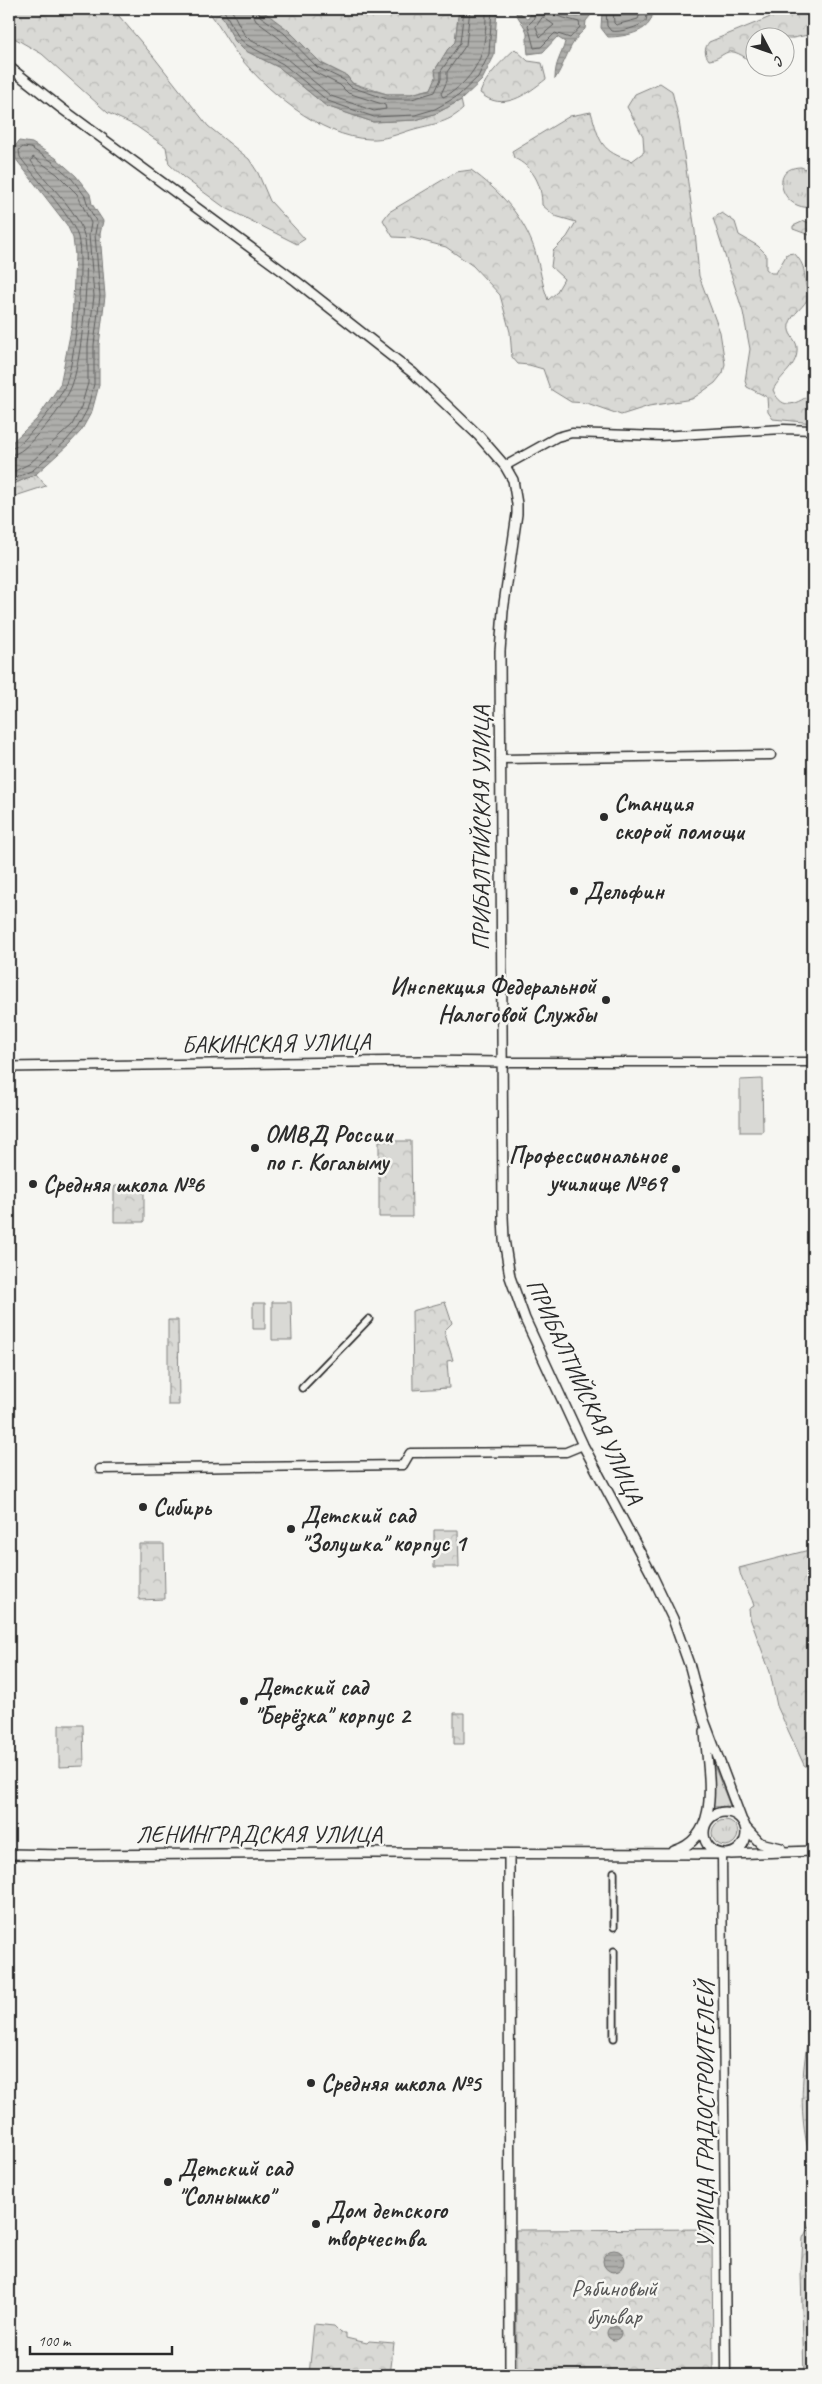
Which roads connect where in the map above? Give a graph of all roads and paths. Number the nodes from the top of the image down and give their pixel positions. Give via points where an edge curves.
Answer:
1 (9, 67) edge
2 (813, 430) edge
3 (505, 466) junction
4 (771, 755) dead end
5 (501, 759) junction
6 (502, 1062) junction
7 (813, 1062) edge
8 (9, 1067) edge
9 (369, 1319) dead end
10 (302, 1388) dead end
11 (583, 1445) junction
12 (100, 1469) dead end
13 (709, 1744) junction
14 (706, 1823) junction
15 (743, 1823) junction
16 (811, 1851) edge
17 (667, 1853) junction
18 (9, 1854) edge
19 (509, 1854) junction
20 (725, 1854) junction
21 (614, 1872) dead end
22 (614, 1927) dead end
23 (614, 1951) dead end
24 (614, 2038) dead end
25 (510, 2375) edge
26 (726, 2375) edge

1 - 3 street, ПРИБАЛТИЙСКАЯ УЛИЦА via 388,351 473,430
2 - 3 street via 660,436 572,433 557,437
3 - 5 street, ПРИБАЛТИЙСКАЯ УЛИЦА via 513,480 517,504 501,630
4 - 5 street
5 - 6 street, ПРИБАЛТИЙСКАЯ УЛИЦА
6 - 7 street, БАКИНСКАЯ УЛИЦА
6 - 8 street, БАКИНСКАЯ УЛИЦА
6 - 11 street, ПРИБАЛТИЙСКАЯ УЛИЦА via 504,1239 510,1278 525,1319
9 - 10 street
11 - 12 street via 566,1452 410,1453 403,1465
11 - 13 street, ПРИБАЛТИЙСКАЯ УЛИЦА via 673,1619 690,1667
13 - 14 street, ПРИБАЛТИЙСКАЯ УЛИЦА
13 - 15 street, ПРИБАЛТИЙСКАЯ УЛИЦА
14 - 15 street via 714,1815 724,1812 734,1814
14 - 17 street via 693,1842
14 - 20 street via 706,1843 713,1850
15 - 16 street via 760,1843
15 - 20 street via 746,1834 743,1843 736,1851
16 - 20 street
17 - 19 street
17 - 20 street
18 - 19 street, ЛЕНИНГРАДСКАЯ УЛИЦА
19 - 25 street
20 - 26 street, УЛИЦА ГРАДОСТРОИТЕЛЕЙ
21 - 22 street
23 - 24 street

